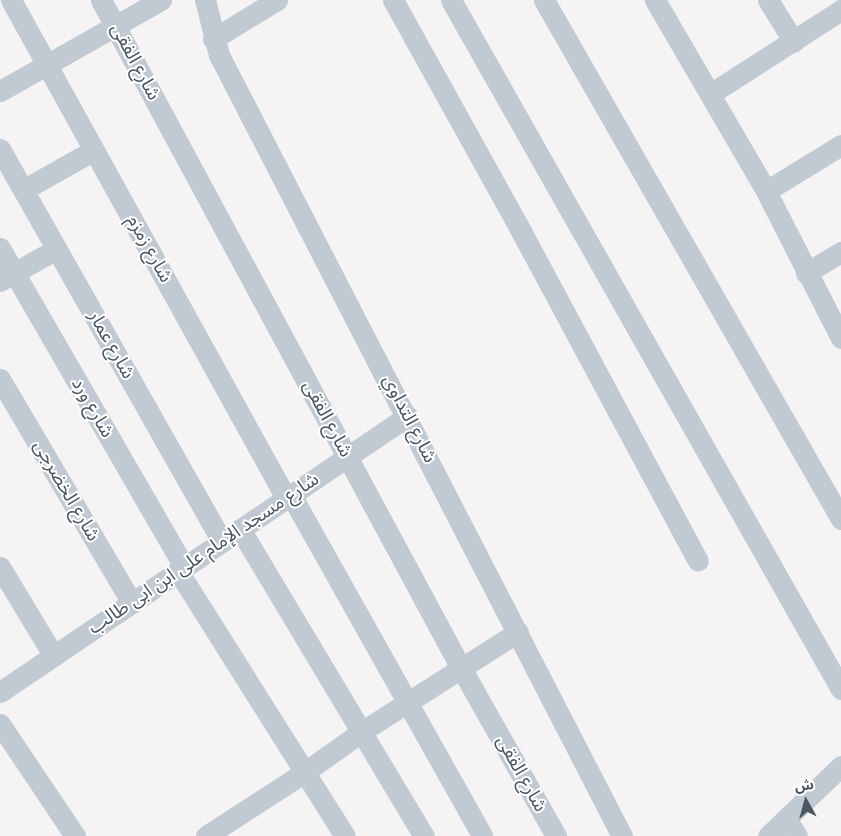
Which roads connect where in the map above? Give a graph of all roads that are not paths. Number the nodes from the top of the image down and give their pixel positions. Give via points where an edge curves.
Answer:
1 (11, 0) edge
2 (102, 0) edge
3 (161, 0) edge
4 (205, 0) edge
5 (277, 0) edge
6 (393, 0) edge
7 (451, 0) edge
8 (544, 0) edge
9 (656, 0) edge
10 (768, 0) edge
11 (841, 10) edge
12 (116, 26) junction
13 (213, 39) junction
14 (794, 42) junction
15 (47, 64) junction
16 (0, 91) edge
17 (710, 94) junction
18 (841, 145) edge
19 (0, 149) edge
20 (94, 150) junction
21 (23, 190) junction
22 (766, 191) junction
23 (0, 248) edge
24 (56, 249) junction
25 (841, 252) edge
26 (806, 273) junction
27 (7, 277) edge
28 (841, 338) edge
29 (0, 379) edge
30 (407, 416) junction
31 (347, 457) junction
32 (288, 497) junction
33 (841, 519) edge
34 (240, 529) junction
35 (222, 542) junction
36 (698, 561) dead end
37 (0, 567) edge
38 (181, 569) junction
39 (132, 603) junction
40 (518, 632) junction
41 (53, 656) junction
42 (461, 668) junction
43 (841, 689) edge
44 (0, 692) edge
45 (407, 703) junction
46 (0, 724) edge
47 (361, 732) junction
48 (841, 766) edge
49 (305, 772) junction
50 (792, 827) edge
51 (75, 836) edge
52 (206, 836) edge
53 (345, 836) edge
54 (424, 836) edge
55 (482, 836) edge
56 (556, 836) edge
57 (622, 836) edge
58 (768, 836) edge

1 - 15 street, شارع زمزم
2 - 12 street, شارع الفقى
3 - 12 street
4 - 13 street, شارع التداوي
5 - 13 street
6 - 36 street
7 - 43 street
8 - 33 street
9 - 17 street
10 - 14 street
11 - 14 street
12 - 15 street
12 - 31 street, شارع الفقى
13 - 30 street, شارع التداوي
14 - 17 street
15 - 16 street
15 - 20 street, شارع زمزم
17 - 22 street
18 - 22 street
19 - 21 street, شارع عمار
20 - 21 street
20 - 32 street, شارع زمزم
21 - 24 street, شارع عمار
22 - 26 street
23 - 27 street, شارع ورد
24 - 27 street
24 - 35 street, شارع عمار
25 - 26 street
26 - 28 street
27 - 38 street, شارع ورد
29 - 39 street, شارع الخضرجى
30 - 31 street, شارع مسجد الإمام على ابن ابى طالب
30 - 40 street, شارع التداوي
31 - 32 street, شارع مسجد الإمام على ابن ابى طالب
31 - 42 street, شارع الفقى
32 - 34 street, شارع مسجد الإمام على ابن ابى طالب
32 - 45 street, شارع زمزم
34 - 35 street, شارع مسجد الإمام على ابن ابى طالب
34 - 47 street
35 - 38 street, شارع مسجد الإمام على ابن ابى طالب
37 - 41 street
38 - 39 street, شارع مسجد الإمام على ابن ابى طالب
38 - 49 street, شارع ورد
39 - 41 street, شارع مسجد الإمام على ابن ابى طالب
40 - 42 street
40 - 57 street, شارع التداوي
41 - 44 street, شارع مسجد الإمام على ابن ابى طالب
42 - 45 street
42 - 56 street, شارع الفقى
45 - 47 street
45 - 55 street, شارع زمزم
46 - 51 street
47 - 49 street
47 - 54 street
48 - 50 street
49 - 52 street
49 - 53 street, شارع ورد
50 - 58 street

